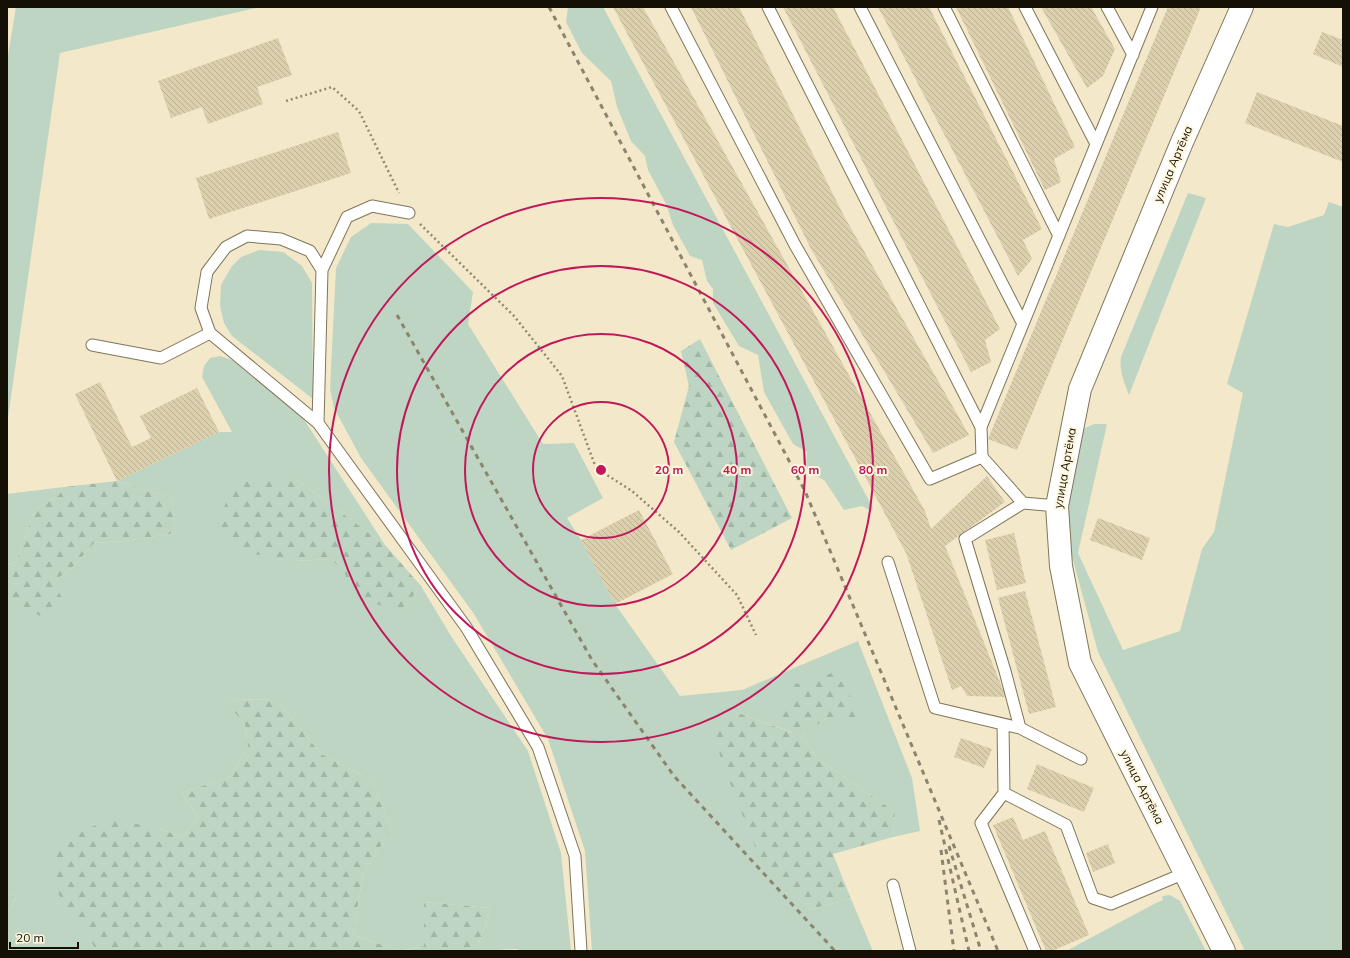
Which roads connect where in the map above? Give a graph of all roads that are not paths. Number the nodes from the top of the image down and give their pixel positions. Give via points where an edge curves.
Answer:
1 (671, 7) edge
2 (768, 7) edge
3 (860, 7) edge
4 (944, 7) edge
5 (1026, 7) edge
6 (1107, 7) edge
7 (1152, 7) edge
8 (1242, 7) edge
9 (1133, 56) junction
10 (1096, 144) junction
11 (409, 213) road end
12 (1059, 236) junction
13 (322, 270) junction
14 (1023, 324) junction
15 (210, 333) junction
16 (92, 345) dead end
17 (318, 423) junction
18 (981, 427) junction
19 (982, 457) junction
20 (1023, 503) junction
21 (1057, 506) junction
22 (888, 562) dead end
23 (1003, 724) junction
24 (1020, 728) junction
25 (1081, 759) dead end
26 (1004, 793) junction
27 (1185, 873) junction
28 (894, 885) dead end
29 (581, 951) edge
30 (910, 951) edge
31 (1035, 951) edge
32 (1224, 951) edge

1 - 19 lane via 795,245 930,479
2 - 18 lane
3 - 14 lane
4 - 12 lane
5 - 10 lane
6 - 9 lane
7 - 9 lane
8 - 21 street, улица Артёма via 1182,142 1080,389
9 - 10 lane
10 - 12 lane
11 - 13 lane via 372,206 347,218
12 - 14 lane
13 - 15 lane via 310,252 281,239 247,236 226,247 207,272 201,308
13 - 17 lane
14 - 18 lane
15 - 16 lane via 161,358
15 - 17 lane
17 - 29 lane via 466,627 538,747 575,856
18 - 19 lane
19 - 20 lane
20 - 21 lane
20 - 24 lane via 965,539 1006,671
21 - 27 street, улица Артёма via 1061,566 1080,663
22 - 23 lane via 936,708
23 - 24 lane
23 - 26 lane
24 - 25 lane
26 - 27 lane via 1066,825 1092,898 1110,904
26 - 31 lane via 981,823
27 - 32 street, улица Артёма
28 - 30 lane

